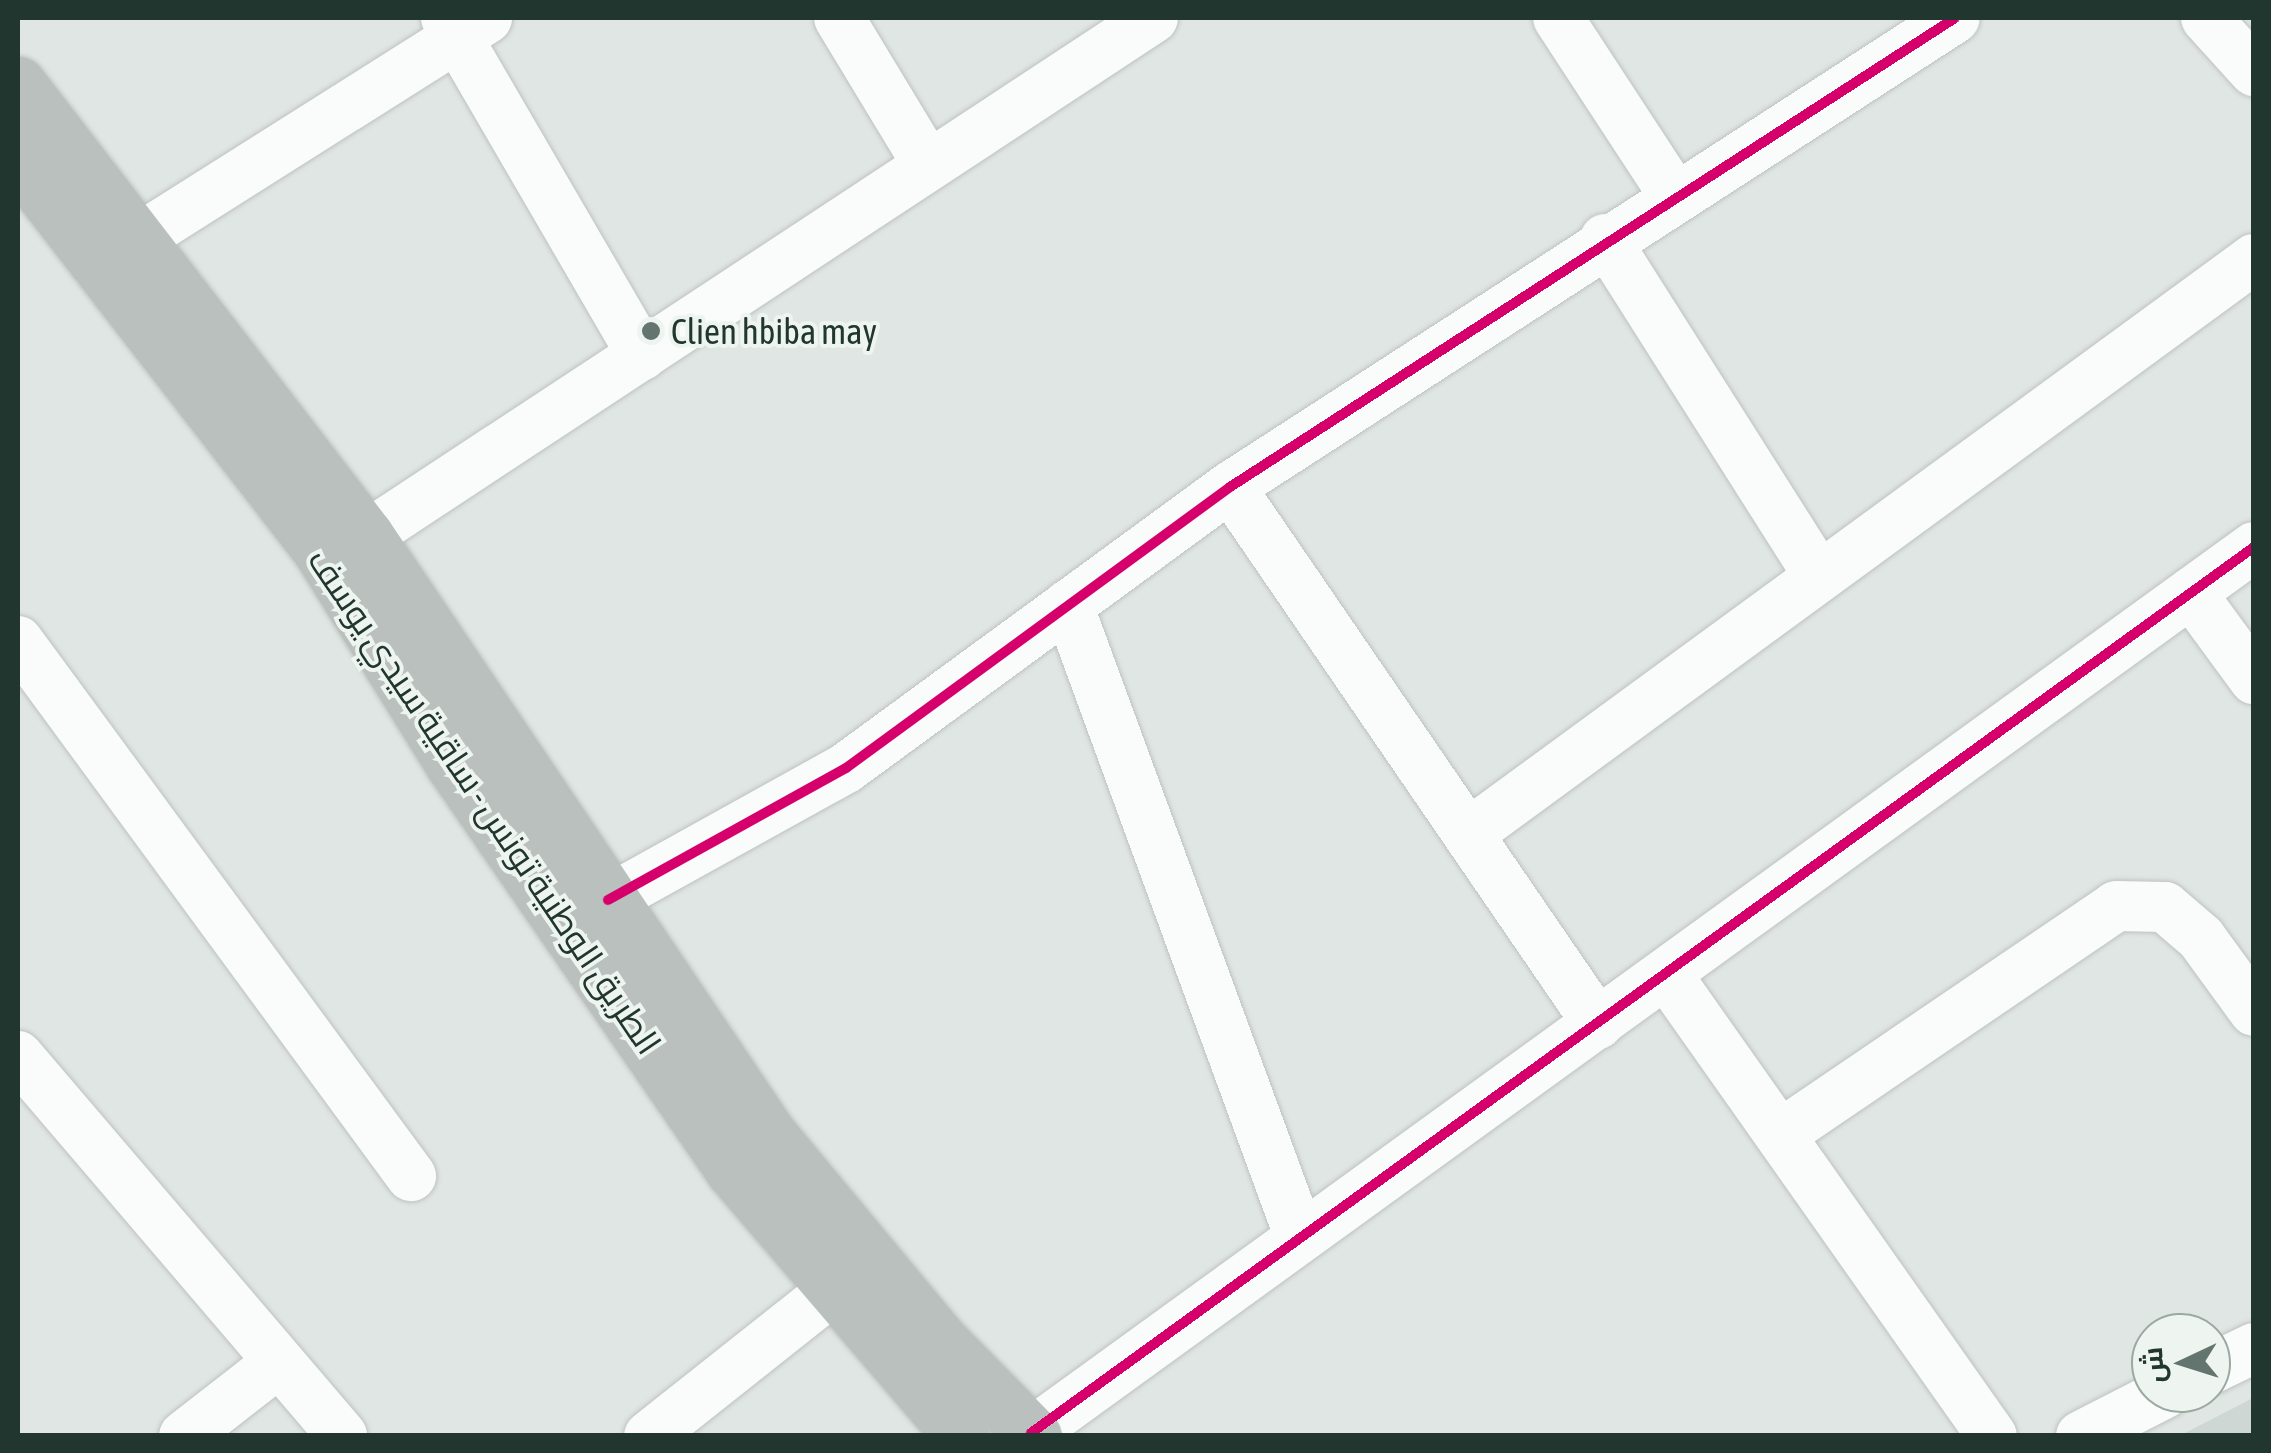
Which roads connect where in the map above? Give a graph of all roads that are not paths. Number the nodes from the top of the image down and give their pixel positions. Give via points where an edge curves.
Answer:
1 (839, 18) edge
2 (1153, 18) edge
3 (1558, 18) edge
4 (1955, 18) edge
5 (2206, 18) edge
6 (464, 24) edge
7 (2254, 71) edge
8 (18, 84) edge
9 (18, 160) edge
10 (928, 165) junction
11 (1675, 197) junction
12 (138, 239) junction
13 (1605, 239) junction
14 (2254, 259) edge
15 (642, 356) junction
16 (1230, 486) junction
17 (366, 536) junction
18 (2254, 546) edge
19 (1816, 572) junction
20 (2191, 593) junction
21 (1068, 605) junction
22 (18, 642) edge
23 (2254, 679) edge
24 (1468, 834) junction
25 (608, 900) junction
26 (1669, 978) junction
27 (2254, 1011) edge
28 (1598, 1024) junction
29 (18, 1056) edge
30 (1781, 1134) junction
31 (751, 1152) junction
32 (411, 1176) dead end
33 (1298, 1232) junction
34 (832, 1291) junction
35 (2254, 1348) edge
36 (2231, 1359) edge
37 (278, 1362) junction
38 (2131, 1410) edge
39 (1032, 1434) edge
40 (184, 1436) edge
41 (342, 1436) edge
42 (649, 1436) edge
43 (961, 1436) edge
44 (1992, 1436) edge
45 (2081, 1436) edge

1 - 10 street
2 - 10 street
3 - 11 street
4 - 11 street
5 - 7 street
6 - 12 street
6 - 15 street
8 - 12 highway, الطريق الوطنية تونس - ساقية سيدي يوسف
9 - 31 highway, الطريق الوطنية تونس - ساقية سيدي يوسف via 321,551 453,764
10 - 15 street
11 - 13 street
12 - 17 highway, الطريق الوطنية تونس - ساقية سيدي يوسف
13 - 16 street
13 - 19 street
14 - 19 street
15 - 17 street
16 - 21 street
16 - 24 street
17 - 25 highway, الطريق الوطنية تونس - ساقية سيدي يوسف
18 - 20 street
19 - 24 street
20 - 23 street
20 - 26 street via 1866,821
21 - 25 street via 846,768
21 - 33 street
22 - 32 street
24 - 28 street
25 - 31 highway, الطريق الوطنية تونس - ساقية سيدي يوسف
26 - 28 street
26 - 30 street
27 - 30 street via 2201,938 2165,907 2116,906
28 - 33 street
29 - 37 street
30 - 44 street
31 - 34 highway, الطريق الوطنية تونس - ساقية سيدي يوسف
31 - 39 highway, الطريق الوطنية تونس - ساقية سيدي يوسف
33 - 39 street
34 - 42 street
34 - 43 highway, الطريق الوطنية تونس - ساقية سيدي يوسف
35 - 36 street
37 - 40 street
37 - 41 street
38 - 45 street

